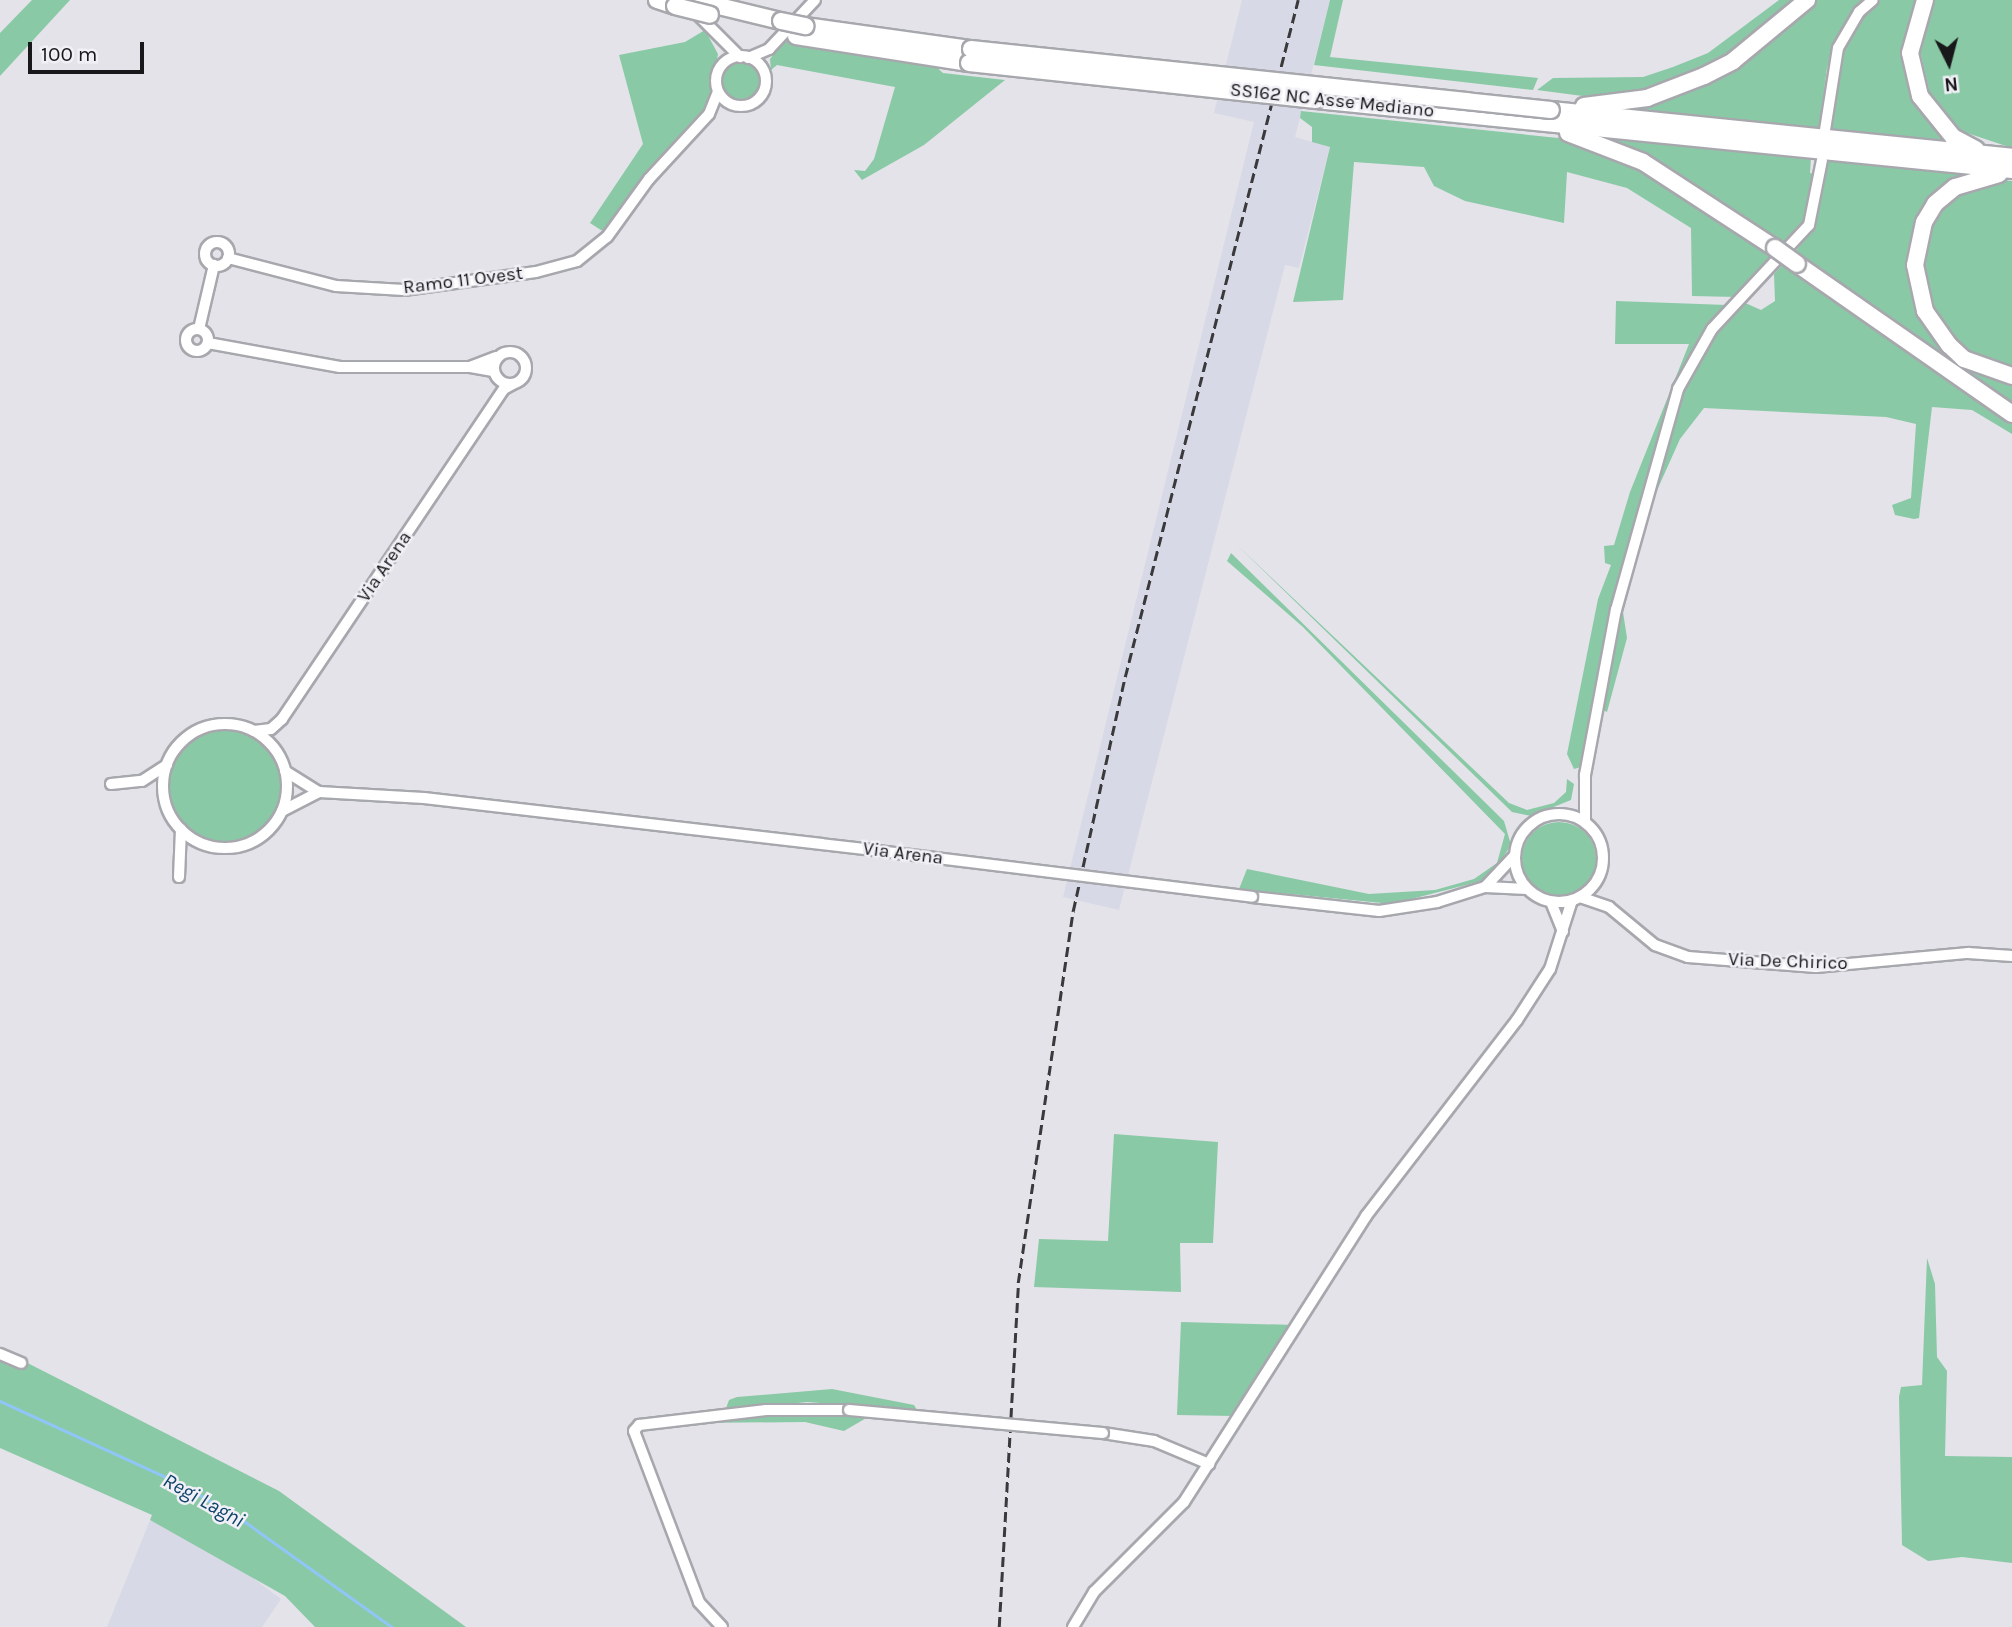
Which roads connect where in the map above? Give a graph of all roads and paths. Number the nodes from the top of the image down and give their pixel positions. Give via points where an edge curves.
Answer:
1 (657, 0) edge
2 (694, 0) edge
3 (815, 0) edge
4 (1807, 0) edge
5 (1873, 0) edge
6 (1925, 0) edge
7 (679, 3) edge
8 (776, 26) junction
9 (720, 42) junction
10 (769, 49) junction
11 (970, 56) junction
12 (744, 57) junction
13 (721, 67) junction
14 (765, 73) junction
15 (718, 92) junction
16 (730, 104) junction
17 (709, 114) junction
18 (1551, 117) junction
19 (1825, 130) dead end
20 (1995, 155) junction
21 (2012, 157) edge
22 (1822, 160) dead end
23 (2012, 172) edge
24 (229, 258) junction
25 (214, 265) junction
26 (199, 329) junction
27 (208, 343) junction
28 (499, 355) junction
29 (470, 366) junction
30 (494, 374) junction
31 (2012, 376) edge
32 (513, 384) junction
33 (487, 414) junction
34 (2012, 414) edge
35 (282, 719) junction
36 (254, 731) junction
37 (275, 750) junction
38 (167, 765) junction
39 (285, 771) junction
40 (1585, 775) junction
41 (111, 784) dead end
42 (319, 792) junction
43 (282, 811) junction
44 (1556, 814) junction
45 (1585, 822) junction
46 (181, 829) junction
47 (1515, 855) junction
48 (179, 877) dead end
49 (1597, 880) junction
50 (1485, 887) junction
51 (1527, 889) junction
52 (1576, 899) junction
53 (1551, 902) junction
54 (1608, 907) junction
55 (1563, 932) junction
56 (2012, 956) edge
57 (0, 1354) edge
58 (21, 1363) dead end
59 (1209, 1464) junction
60 (722, 1627) edge
61 (1073, 1627) edge

1 - 7 highway, SS162 NC Asse Mediano
2 - 8 highway, SS162 NC Asse Mediano
3 - 10 street
4 - 18 highway via 1733,61 1676,90
5 - 19 street via 1859,12 1838,48
6 - 20 highway via 1910,53 1920,96 1953,137
7 - 8 highway, SS162 NC Asse Mediano, bridge via 710,15
7 - 9 street
8 - 11 highway, SS162 NC Asse Mediano, bridge
9 - 12 street
9 - 13 street
10 - 12 street
10 - 14 street
11 - 18 highway, SS162 NC Asse Mediano, bridge via 1405,95
11 - 18 highway, SS162 NC Asse Mediano, bridge via 1523,122
12 - 13 street
12 - 14 street
13 - 15 street
14 - 16 street via 758,100 748,106
15 - 16 street
15 - 17 street
16 - 17 street
17 - 24 street, Ramo 11 Ovest via 649,179 607,237 592,252 566,264 425,290 336,286
18 - 20 highway, SS162 NC Asse Mediano
18 - 23 highway, SS162 NC Asse Mediano
18 - 34 highway, bridge via 1643,162
20 - 21 highway, SS162 NC Asse Mediano
22 - 40 street via 1810,225 1712,329 1678,388 1616,610
23 - 31 highway via 1955,187 1935,204 1924,222 1915,265 1926,311 1949,345 1964,359
24 - 25 street
24 - 25 street, Ramo 11 Ovest via 225,245 213,243 205,255
25 - 26 street
26 - 27 street
26 - 27 street via 187,336 188,346 198,351
27 - 29 street via 340,368
28 - 29 street
28 - 30 street, Via Arena
28 - 32 street, Via Arena via 509,351 524,359 525,375
29 - 30 street
30 - 32 street
30 - 33 street, Via Arena via 496,393
32 - 33 street, Via Arena
33 - 35 street, Via Arena
35 - 36 street via 271,729
35 - 37 street, Via Arena
36 - 37 street
36 - 38 street via 230,724 197,731 178,745
37 - 39 street
38 - 41 street via 142,781
38 - 46 street via 166,803
39 - 42 street, Via Arena
39 - 43 street
40 - 44 street via 1574,801
40 - 45 street
42 - 43 street
42 - 50 street, Via Arena, bridge via 485,803 1379,911 1437,902
43 - 46 street via 262,835 232,847 199,842
44 - 45 street
44 - 47 street via 1531,824
45 - 49 street via 1602,849
46 - 48 street
47 - 50 street, Via Arena
47 - 51 street
49 - 52 street
49 - 54 street
50 - 51 street, Via Arena
51 - 53 street
52 - 53 street
52 - 54 street, Via De Chirico
52 - 55 street
53 - 55 street
54 - 56 street, Via De Chirico via 1655,945 1688,957 1816,967 1968,953
55 - 59 street via 1550,970 1524,1010 1366,1216
57 - 58 street
59 - 60 street, bridge via 1154,1441 1103,1433 849,1410 766,1410 639,1425 634,1431 699,1602
59 - 61 street via 1159,1531 1094,1592

